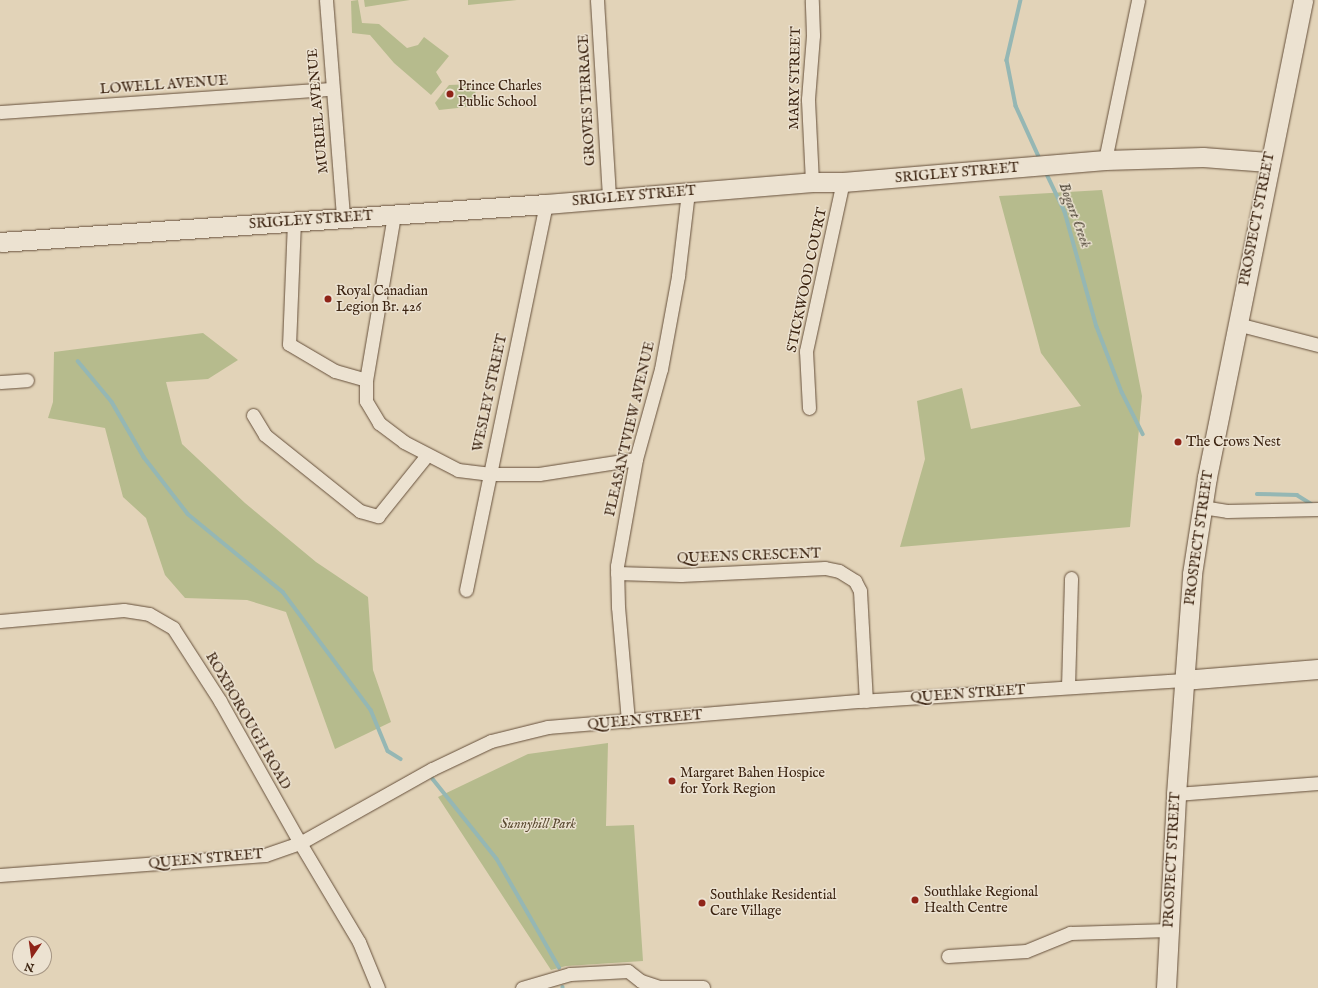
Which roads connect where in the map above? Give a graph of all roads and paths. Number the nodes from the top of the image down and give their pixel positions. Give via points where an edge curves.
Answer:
1 (326, 0) edge
2 (597, 0) edge
3 (812, 0) edge
4 (1138, 0) edge
5 (1303, 0) edge
6 (331, 89) junction
7 (0, 112) edge
8 (1105, 160) junction
9 (1268, 162) junction
10 (812, 182) junction
11 (843, 182) junction
12 (688, 192) junction
13 (609, 198) junction
14 (546, 204) junction
15 (394, 215) junction
16 (343, 218) junction
17 (294, 221) junction
18 (0, 242) edge
19 (1237, 324) junction
20 (1318, 345) edge
21 (27, 380) dead end
22 (366, 380) junction
23 (0, 382) edge
24 (809, 408) dead end
25 (253, 415) dead end
26 (427, 455) junction
27 (636, 459) junction
28 (489, 474) junction
29 (1202, 507) junction
30 (1317, 509) edge
31 (617, 573) junction
32 (1071, 578) dead end
33 (466, 590) dead end
34 (0, 621) edge
35 (1318, 669) edge
36 (1183, 680) junction
37 (1068, 687) junction
38 (866, 701) junction
39 (628, 721) junction
40 (1318, 783) edge
41 (1176, 794) junction
42 (300, 843) junction
43 (0, 875) edge
44 (1169, 930) junction
45 (948, 956) dead end
46 (703, 987) edge
47 (378, 988) edge
48 (522, 988) edge
49 (1166, 988) edge

1 - 6 street, MURIEL AVENUE
2 - 13 street, GROVES TERRACE
3 - 10 street, MARY STREET via 813,35 808,99
4 - 8 street
5 - 9 street, PROSPECT STREET
6 - 7 street, LOWELL AVENUE
6 - 16 street, MURIEL AVENUE
8 - 9 street, SRIGLEY STREET via 1203,157
8 - 11 street, SRIGLEY STREET
9 - 19 street, PROSPECT STREET
10 - 11 street, SRIGLEY STREET
10 - 12 street, SRIGLEY STREET
11 - 24 street, STICKWOOD COURT via 806,351
12 - 13 street, SRIGLEY STREET
12 - 27 street, PLEASANTVIEW AVENUE via 678,276 661,369
13 - 14 street, SRIGLEY STREET
14 - 15 street, SRIGLEY STREET
14 - 28 street, WESLEY STREET
15 - 16 street, SRIGLEY STREET
15 - 22 street
16 - 17 street, SRIGLEY STREET
17 - 18 street, SRIGLEY STREET
17 - 22 street via 289,344 335,371
19 - 20 street
19 - 29 street, PROSPECT STREET
21 - 23 street
22 - 26 street via 366,401 379,423
25 - 26 street via 265,435 360,511 378,516
26 - 28 street via 458,470
27 - 28 street via 539,474
27 - 31 street, PLEASANTVIEW AVENUE
28 - 33 street, WESLEY STREET
29 - 30 street via 1228,511
29 - 36 street, PROSPECT STREET via 1192,574
31 - 38 street, QUEENS CRESCENT via 661,575 824,568 839,571 855,581 860,591
31 - 39 street, PLEASANTVIEW AVENUE
32 - 37 street
34 - 42 street, ROXBOROUGH ROAD via 124,610 149,614 174,628 220,701
35 - 36 street, QUEEN STREET
36 - 37 street, QUEEN STREET
36 - 41 street, PROSPECT STREET
37 - 38 street, QUEEN STREET
38 - 39 street, QUEEN STREET
39 - 42 street, QUEEN STREET via 548,727 491,741 432,769
40 - 41 street
41 - 44 street, PROSPECT STREET
42 - 43 street, QUEEN STREET via 265,855
42 - 47 street, ROXBOROUGH ROAD via 359,942
44 - 45 street via 1070,933 1026,951
44 - 49 street, PROSPECT STREET
46 - 48 street via 659,987 641,982 628,971 570,974

